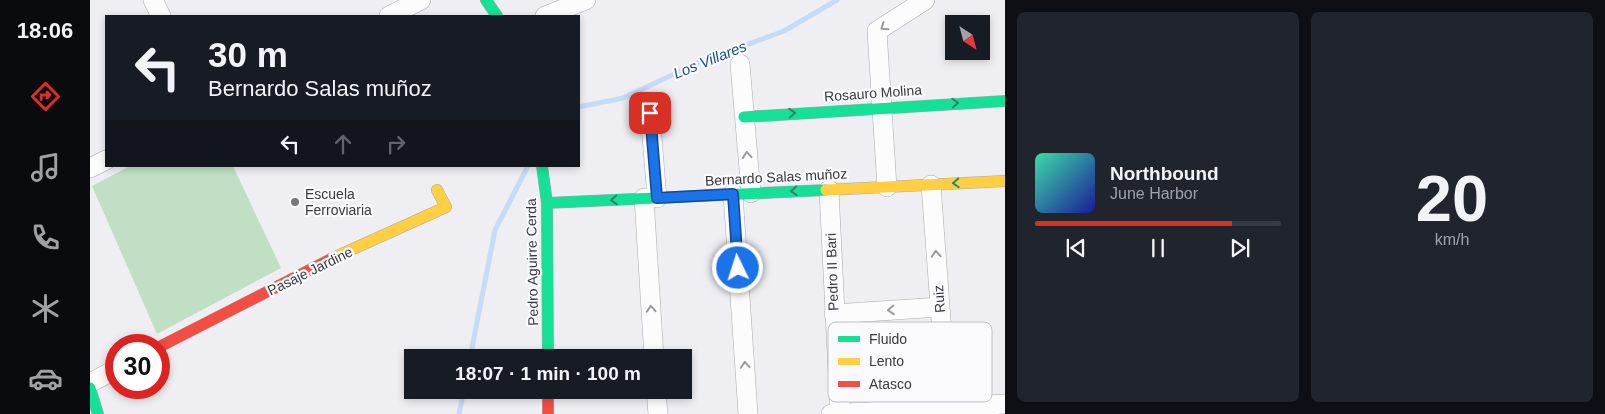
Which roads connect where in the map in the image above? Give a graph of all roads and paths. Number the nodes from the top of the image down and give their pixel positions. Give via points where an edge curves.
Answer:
1 (153, 0) edge
2 (421, 0) edge
3 (486, 0) edge
4 (586, 0) edge
5 (924, 0) edge
6 (160, 15) edge
7 (390, 15) edge
8 (496, 15) edge
9 (548, 15) edge
10 (740, 64) dead end
11 (1005, 101) edge
12 (880, 107) junction
13 (650, 113) dead end
14 (744, 117) junction
15 (105, 160) edge
16 (542, 167) edge
17 (90, 168) edge
18 (1005, 181) edge
19 (931, 185) junction
20 (887, 187) junction
21 (437, 190) dead end
22 (829, 190) junction
23 (742, 194) junction
24 (650, 198) junction
25 (548, 203) junction
26 (940, 307) junction
27 (834, 314) junction
28 (834, 322) edge
29 (941, 322) edge
30 (170, 341) edge
31 (548, 349) edge
32 (654, 349) edge
33 (105, 375) edge
34 (90, 383) edge
35 (90, 388) edge
36 (548, 399) edge
37 (657, 399) edge
38 (1005, 404) edge
39 (948, 411) edge
40 (98, 414) edge
41 (548, 414) edge
42 (658, 414) edge
43 (748, 414) edge
44 (832, 414) edge
45 (840, 414) edge

1 - 6 street
2 - 7 street
3 - 8 street
4 - 9 street
5 -> 12 street via 877,31
10 - 14 street
12 -> 11 street, Rosauro Molina
14 -> 12 street, Rosauro Molina
12 - 20 street
13 - 24 street
23 -> 14 street
15 - 17 street
16 - 25 street, Pedro Aguirre Cerda
18 -> 19 street, Bernardo Salas muñoz
19 - 20 street, Bernardo Salas muñoz
26 -> 19 street, Ruiz
20 - 22 street, Bernardo Salas muñoz
21 - 30 street, Pasaje Jardine via 446,208 303,272
22 -> 23 street, Bernardo Salas muñoz
22 - 27 street, Pedro II Bari
23 - 24 street, Bernardo Salas muñoz
43 -> 23 street
24 -> 25 street, Bernardo Salas muñoz
32 -> 24 street
25 - 31 street, Pedro Aguirre Cerda
26 -> 27 street
26 - 29 street, Ruiz
27 - 28 street, Pedro II Bari
33 - 34 street
35 - 40 street
36 - 41 street
37 - 42 street
38 - 39 street
39 - 45 street
44 - 45 street

